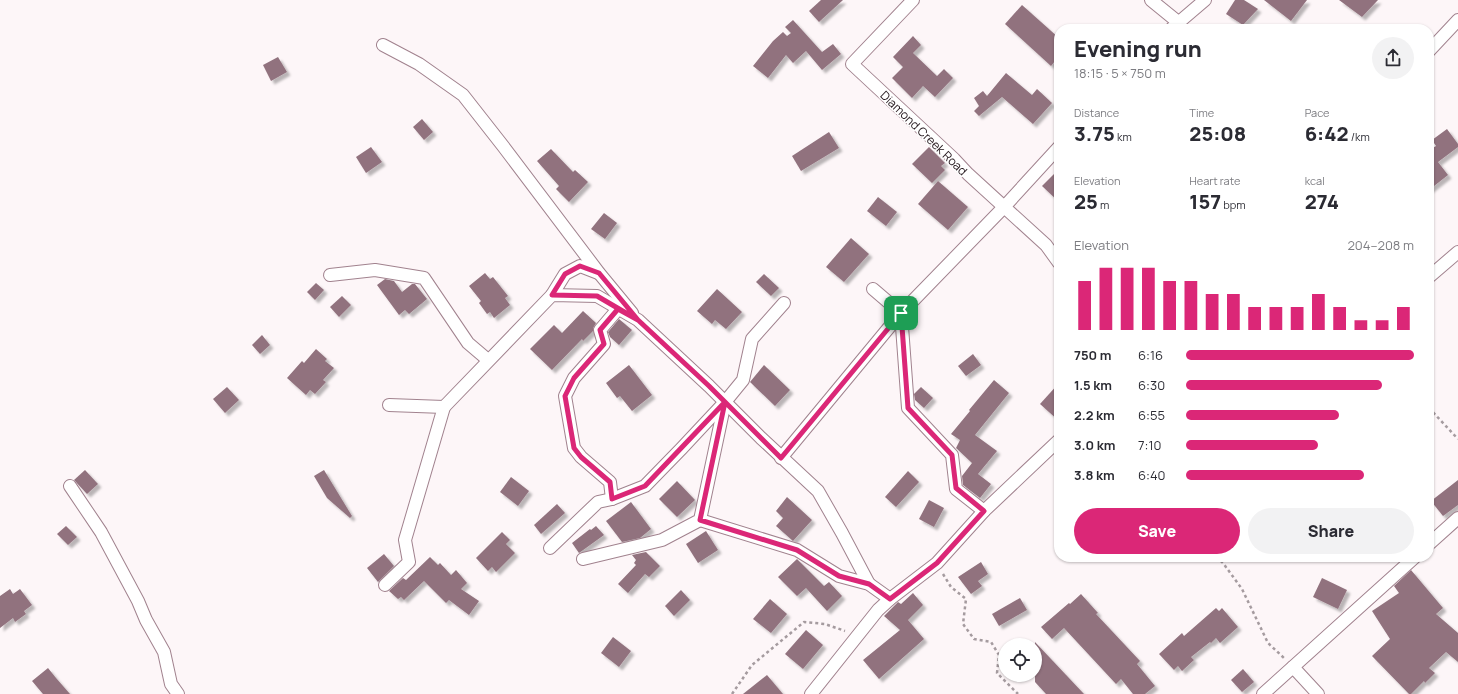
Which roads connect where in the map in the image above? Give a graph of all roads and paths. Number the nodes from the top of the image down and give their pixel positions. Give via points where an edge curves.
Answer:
1 (912, 0) edge
2 (1151, 0) edge
3 (1206, 0) edge
4 (1458, 20) edge
5 (1172, 24) edge
6 (1176, 24) edge
7 (383, 45) dead end
8 (1434, 46) edge
9 (1054, 152) edge
10 (1004, 206) junction
11 (1458, 252) edge
12 (1054, 256) edge
13 (599, 273) junction
14 (1434, 273) edge
15 (330, 276) dead end
16 (873, 289) dead end
17 (552, 295) junction
18 (784, 303) dead end
19 (618, 309) junction
20 (901, 313) junction
21 (638, 320) junction
22 (488, 360) junction
23 (725, 402) junction
24 (389, 405) dead end
25 (444, 407) junction
26 (1434, 413) edge
27 (1458, 439) edge
28 (1054, 445) edge
29 (781, 458) junction
30 (70, 486) dead end
31 (612, 499) junction
32 (984, 511) junction
33 (1458, 518) edge
34 (700, 520) junction
35 (1434, 540) edge
36 (550, 548) dead end
37 (583, 559) dead end
38 (1222, 562) edge
39 (1409, 562) edge
40 (937, 563) junction
41 (869, 584) junction
42 (385, 585) dead end
43 (890, 599) junction
44 (858, 635) junction
45 (1293, 667) junction
46 (178, 694) edge
47 (732, 694) edge
48 (811, 694) edge
49 (1018, 694) edge
50 (1262, 694) edge
51 (1318, 694) edge

1 - 10 street, Diamond Creek Road via 852,64
2 - 5 street
3 - 6 street
4 - 8 street
7 - 13 street via 419,64 463,95
9 - 10 street
10 - 12 street, Diamond Creek Road via 1046,245
10 - 20 street
11 - 14 street
13 - 17 street via 580,266 565,274
13 - 21 street
15 - 22 street via 375,270 424,278 468,343
16 - 20 street
17 - 19 street via 597,296
17 - 22 street
18 - 23 street via 752,339 743,380
19 - 21 street
19 - 31 street via 600,330 604,344 574,378 565,396 574,448 610,482
20 - 29 street
20 - 32 street via 908,408 952,455 956,488
21 - 23 street
22 - 25 street
23 - 29 street
23 - 31 street via 645,486
23 - 34 street
24 - 25 street
25 - 42 street via 405,540 409,562
26 - 27 path
28 - 32 street
29 - 41 street via 818,491
30 - 46 street via 101,532 138,601 164,652 171,684
31 - 36 street via 598,502
32 - 40 street
33 - 35 street
34 - 37 street via 662,540
34 - 41 street via 797,550 839,576
38 - 45 path via 1242,588 1268,643
39 - 45 street
40 - 43 street
40 - 49 path via 951,587 966,599 963,624 974,639 991,642 999,655 997,673
41 - 43 street
43 - 44 street
44 - 47 path via 825,624 804,622 752,666
44 - 48 street
45 - 50 street
45 - 51 street

